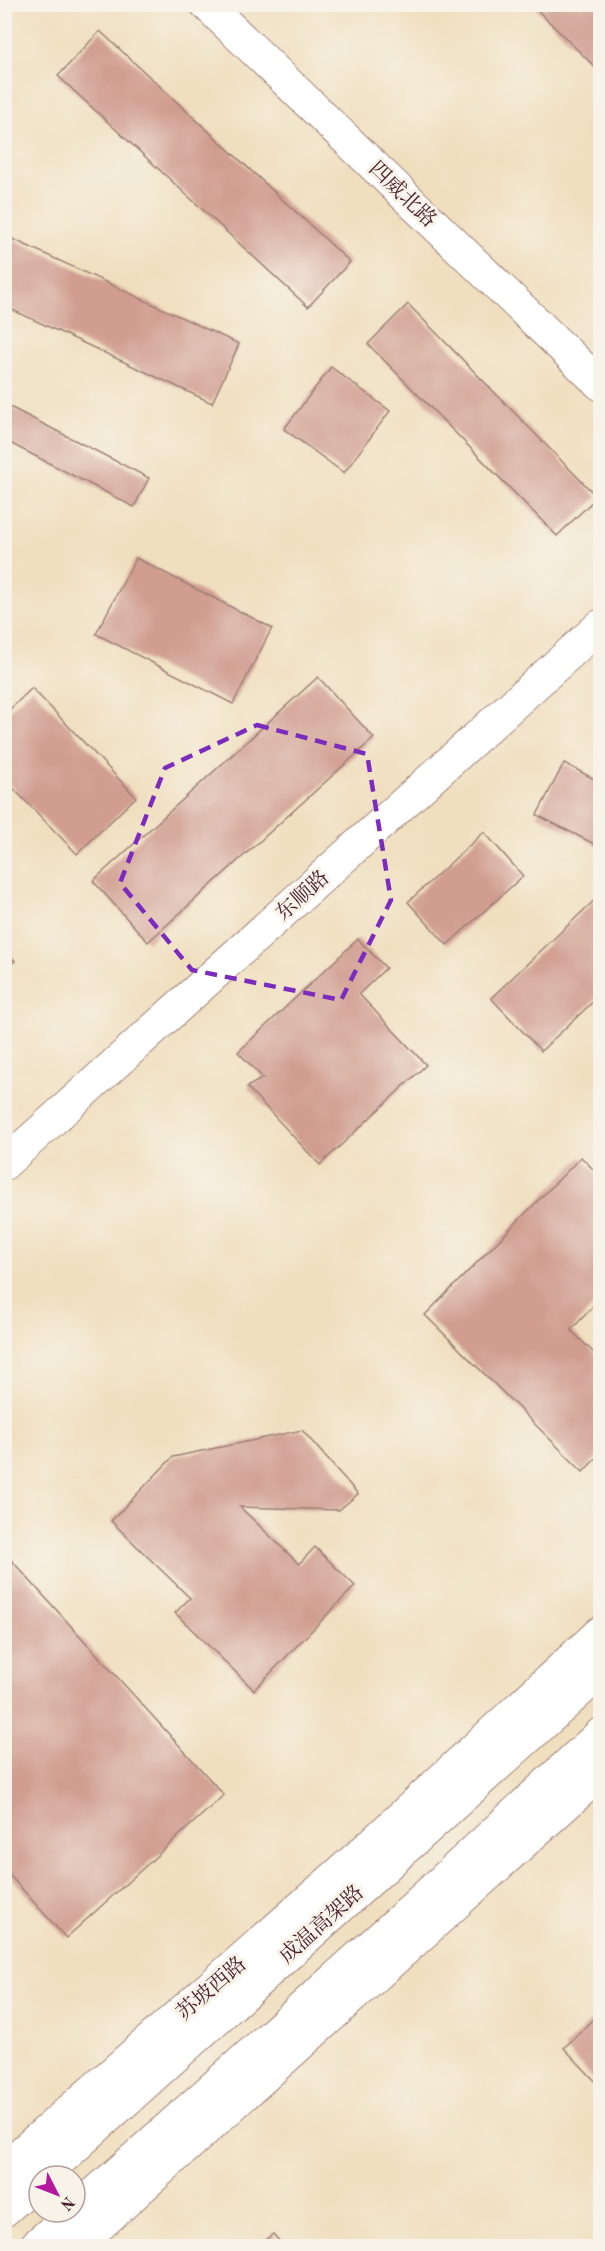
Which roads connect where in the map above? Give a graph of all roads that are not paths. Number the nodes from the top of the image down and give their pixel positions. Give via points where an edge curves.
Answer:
1 (206, 4) edge
2 (600, 384) edge
3 (600, 626) edge
4 (4, 1164) edge
5 (600, 1633) edge
6 (600, 1672) edge
7 (600, 1735) edge
8 (600, 1773) edge
9 (54, 2164) edge
10 (4, 2169) edge
11 (27, 2189) edge
12 (87, 2201) edge
13 (4, 2210) edge
14 (62, 2224) edge
15 (36, 2247) edge
16 (76, 2247) edge

1 - 2 street, 四威北路
3 - 4 street, 东顺路
5 - 10 main road, 苏坡西路 via 357,1858
6 - 9 main road, 成温高架路
7 - 12 main road
8 - 16 main road
11 - 13 main road, 成温高架路
14 - 15 main road

